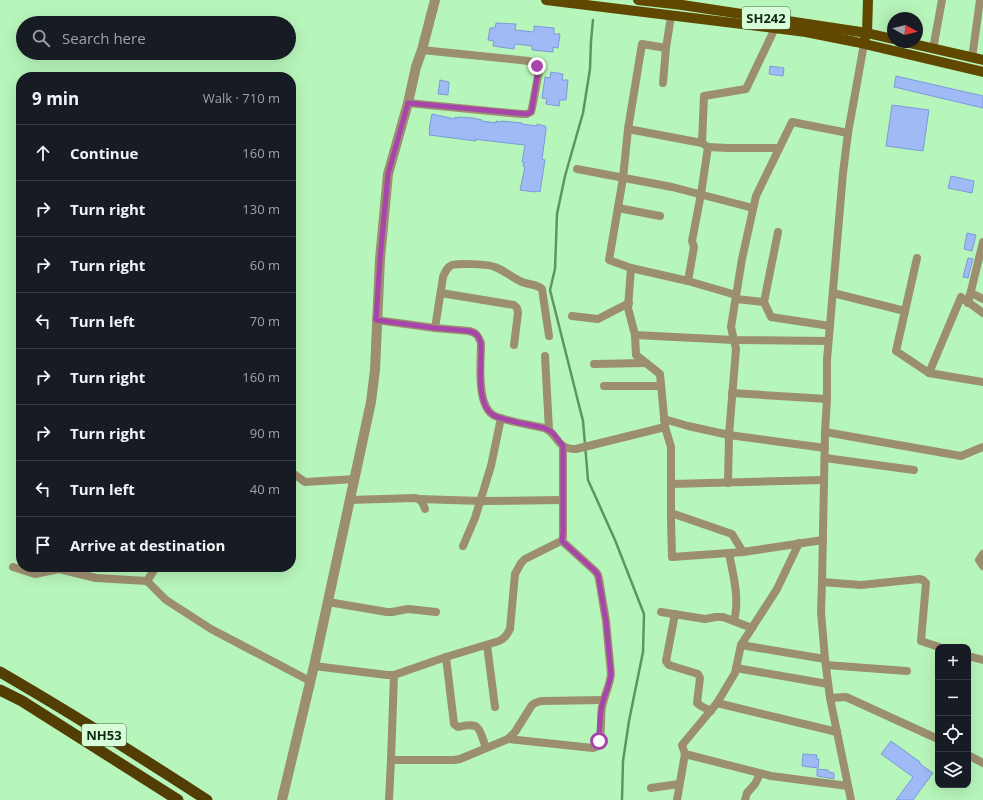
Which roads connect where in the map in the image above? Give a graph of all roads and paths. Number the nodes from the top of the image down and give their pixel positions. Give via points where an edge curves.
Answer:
1 (435, 0) edge
2 (546, 0) edge
3 (638, 0) edge
4 (868, 0) edge
5 (942, 0) edge
6 (980, 0) edge
7 (671, 16) junction
8 (778, 24) junction
9 (866, 33) junction
10 (887, 38) edge
11 (864, 44) junction
12 (923, 46) edge
13 (666, 48) junction
14 (933, 49) junction
15 (422, 50) junction
16 (972, 58) junction
17 (983, 60) edge
18 (983, 72) edge
19 (663, 83) dead end
20 (408, 103) junction
21 (628, 129) junction
22 (848, 133) junction
23 (705, 145) junction
24 (779, 148) junction
25 (578, 169) dead end
26 (623, 178) junction
27 (701, 194) junction
28 (618, 208) junction
29 (753, 208) junction
30 (660, 216) dead end
31 (778, 232) dead end
32 (983, 242) edge
33 (916, 258) dead end
34 (630, 268) junction
35 (688, 281) junction
36 (441, 293) junction
37 (833, 293) junction
38 (971, 293) junction
39 (736, 297) junction
40 (983, 299) edge
41 (764, 302) junction
42 (629, 303) junction
43 (968, 303) junction
44 (905, 311) junction
45 (983, 313) edge
46 (572, 316) dead end
47 (376, 320) junction
48 (830, 326) junction
49 (435, 328) junction
50 (635, 335) junction
51 (549, 336) dead end
52 (734, 340) junction
53 (828, 341) junction
54 (514, 345) dead end
55 (544, 356) dead end
56 (646, 363) junction
57 (594, 364) dead end
58 (929, 373) junction
59 (983, 382) edge
60 (604, 386) dead end
61 (661, 386) junction
62 (732, 393) junction
63 (827, 399) junction
64 (501, 418) junction
65 (664, 423) junction
66 (549, 430) junction
67 (825, 432) junction
68 (729, 435) junction
69 (563, 446) junction
70 (983, 447) edge
71 (825, 448) junction
72 (824, 458) junction
73 (914, 470) dead end
74 (296, 476) edge
75 (355, 479) junction
76 (824, 480) junction
77 (728, 483) junction
78 (671, 484) junction
79 (418, 499) junction
80 (350, 500) junction
81 (563, 500) junction
82 (481, 501) junction
83 (425, 509) dead end
84 (671, 513) junction
85 (823, 540) junction
86 (562, 541) junction
87 (799, 543) junction
88 (463, 546) dead end
89 (743, 552) junction
90 (729, 553) junction
91 (983, 554) edge
92 (983, 566) edge
93 (29, 572) edge
94 (45, 572) edge
95 (71, 572) edge
96 (153, 572) edge
97 (147, 581) junction
98 (822, 582) junction
99 (328, 602) junction
100 (436, 612) dead end
101 (661, 612) dead end
102 (675, 614) junction
103 (734, 621) junction
104 (752, 628) junction
105 (487, 645) junction
106 (741, 645) junction
107 (935, 646) edge
108 (446, 657) junction
109 (971, 657) edge
110 (983, 660) edge
111 (826, 662) junction
112 (314, 666) junction
113 (736, 668) junction
114 (906, 671) dead end
115 (0, 672) edge
116 (394, 675) junction
117 (310, 681) junction
118 (828, 684) junction
119 (0, 690) edge
120 (830, 698) junction
121 (603, 700) junction
122 (718, 703) junction
123 (495, 707) dead end
124 (711, 711) junction
125 (837, 732) junction
126 (935, 738) edge
127 (508, 739) junction
128 (486, 748) junction
129 (685, 754) junction
130 (971, 757) edge
131 (391, 760) junction
132 (983, 763) edge
133 (760, 774) junction
134 (679, 784) junction
135 (848, 786) junction
136 (650, 788) dead end
137 (178, 800) edge
138 (207, 800) edge
139 (282, 800) edge
140 (389, 800) edge
141 (678, 800) edge
142 (745, 800) edge
143 (851, 800) edge

1 - 15 street
2 - 7 main road
3 - 8 main road, SH242
4 - 9 main road
5 - 14 street
6 - 16 street
7 - 8 main road
7 - 13 street
8 - 9 main road, SH242
8 - 11 main road
8 - 23 street via 746,89 704,96
9 - 10 main road, SH242
9 - 11 main road
11 - 18 main road
11 - 22 street
12 - 14 main road
13 - 19 street
13 - 21 street via 642,44
14 - 16 main road
15 - 20 street
15 - 20 street via 533,63 538,71 531,112 521,114
16 - 17 main road
20 - 47 street via 388,174
21 - 23 street
21 - 26 street
22 - 24 street via 792,122
22 - 37 street
23 - 24 street via 728,148
23 - 27 street
24 - 29 street via 756,196
25 - 26 street
26 - 27 street
26 - 28 street
27 - 29 street
27 - 35 street
28 - 30 street
28 - 34 street via 609,260
29 - 39 street
31 - 41 street
32 - 38 street
33 - 44 street
34 - 35 street
34 - 42 street
35 - 39 street
36 - 49 street
36 - 51 street via 445,272 452,265 494,266 542,289
36 - 54 street via 517,308
37 - 44 street
37 - 48 street
38 - 40 street
38 - 43 street
39 - 41 street
39 - 52 street via 731,327
41 - 48 street via 771,317
42 - 46 street via 598,319
42 - 50 street
43 - 45 street
43 - 58 street via 962,297
44 - 58 street via 896,350
47 - 49 street
47 - 75 street via 371,402
48 - 53 street
49 - 64 street via 469,331 478,336 481,343 483,400 487,410
50 - 52 street
50 - 56 street via 636,355
52 - 53 street
52 - 62 street via 736,349
53 - 63 street
55 - 66 street
56 - 57 street
56 - 61 street via 660,374
58 - 59 street
60 - 61 street
61 - 65 street
62 - 63 street
62 - 68 street
63 - 67 street
64 - 66 street
64 - 82 street via 493,460
65 - 68 street
65 - 69 street via 590,446 576,449
65 - 78 street via 671,447
66 - 69 street
67 - 70 street via 961,456
67 - 71 street
68 - 71 street
68 - 77 street
69 - 81 street
71 - 72 street
72 - 73 street
72 - 76 street
74 - 75 street via 305,482
75 - 80 street
76 - 77 street
76 - 85 street
77 - 78 street
78 - 84 street
79 - 80 street
79 - 82 street
79 - 83 street via 422,501
80 - 99 street
81 - 82 street
81 - 86 street
82 - 88 street
84 - 89 street via 732,534
84 - 90 street via 672,557
85 - 87 street
85 - 98 street
86 - 105 street via 524,559 521,563 515,579 508,635
86 - 121 street via 598,575 611,669
87 - 89 street
87 - 104 street via 777,589
89 - 90 street
90 - 103 street via 736,590
91 - 92 street via 979,560
93 - 94 street
95 - 97 street via 96,578
96 - 97 street
97 - 117 street via 166,600 211,629
98 - 107 street via 861,585 923,580 926,583 921,642
98 - 111 street
99 - 100 street via 387,612 408,609
99 - 112 street
101 - 102 street
102 - 103 street via 705,619 720,617
102 - 124 street via 667,664 698,674 700,678 697,701
103 - 104 street
104 - 106 street
105 - 108 street
105 - 123 street
106 - 111 street
106 - 113 street
108 - 116 street
108 - 128 street via 454,724 458,727 476,726
109 - 110 street
111 - 114 street
111 - 118 street
112 - 116 street
112 - 117 street
113 - 118 street
113 - 122 street
115 - 138 highway, NH53
116 - 131 street
117 - 139 street
118 - 120 street
119 - 137 highway, NH53 via 22,701
120 - 125 street
120 - 126 street via 846,697
121 - 127 street via 535,703
121 - 127 street via 599,741 596,747
122 - 124 street
122 - 125 street
124 - 129 street via 682,745
125 - 135 street
127 - 128 street
128 - 131 street via 454,760
129 - 133 street
129 - 134 street
130 - 132 street
131 - 140 street
133 - 135 street
133 - 142 street
134 - 136 street
134 - 141 street
135 - 143 street

